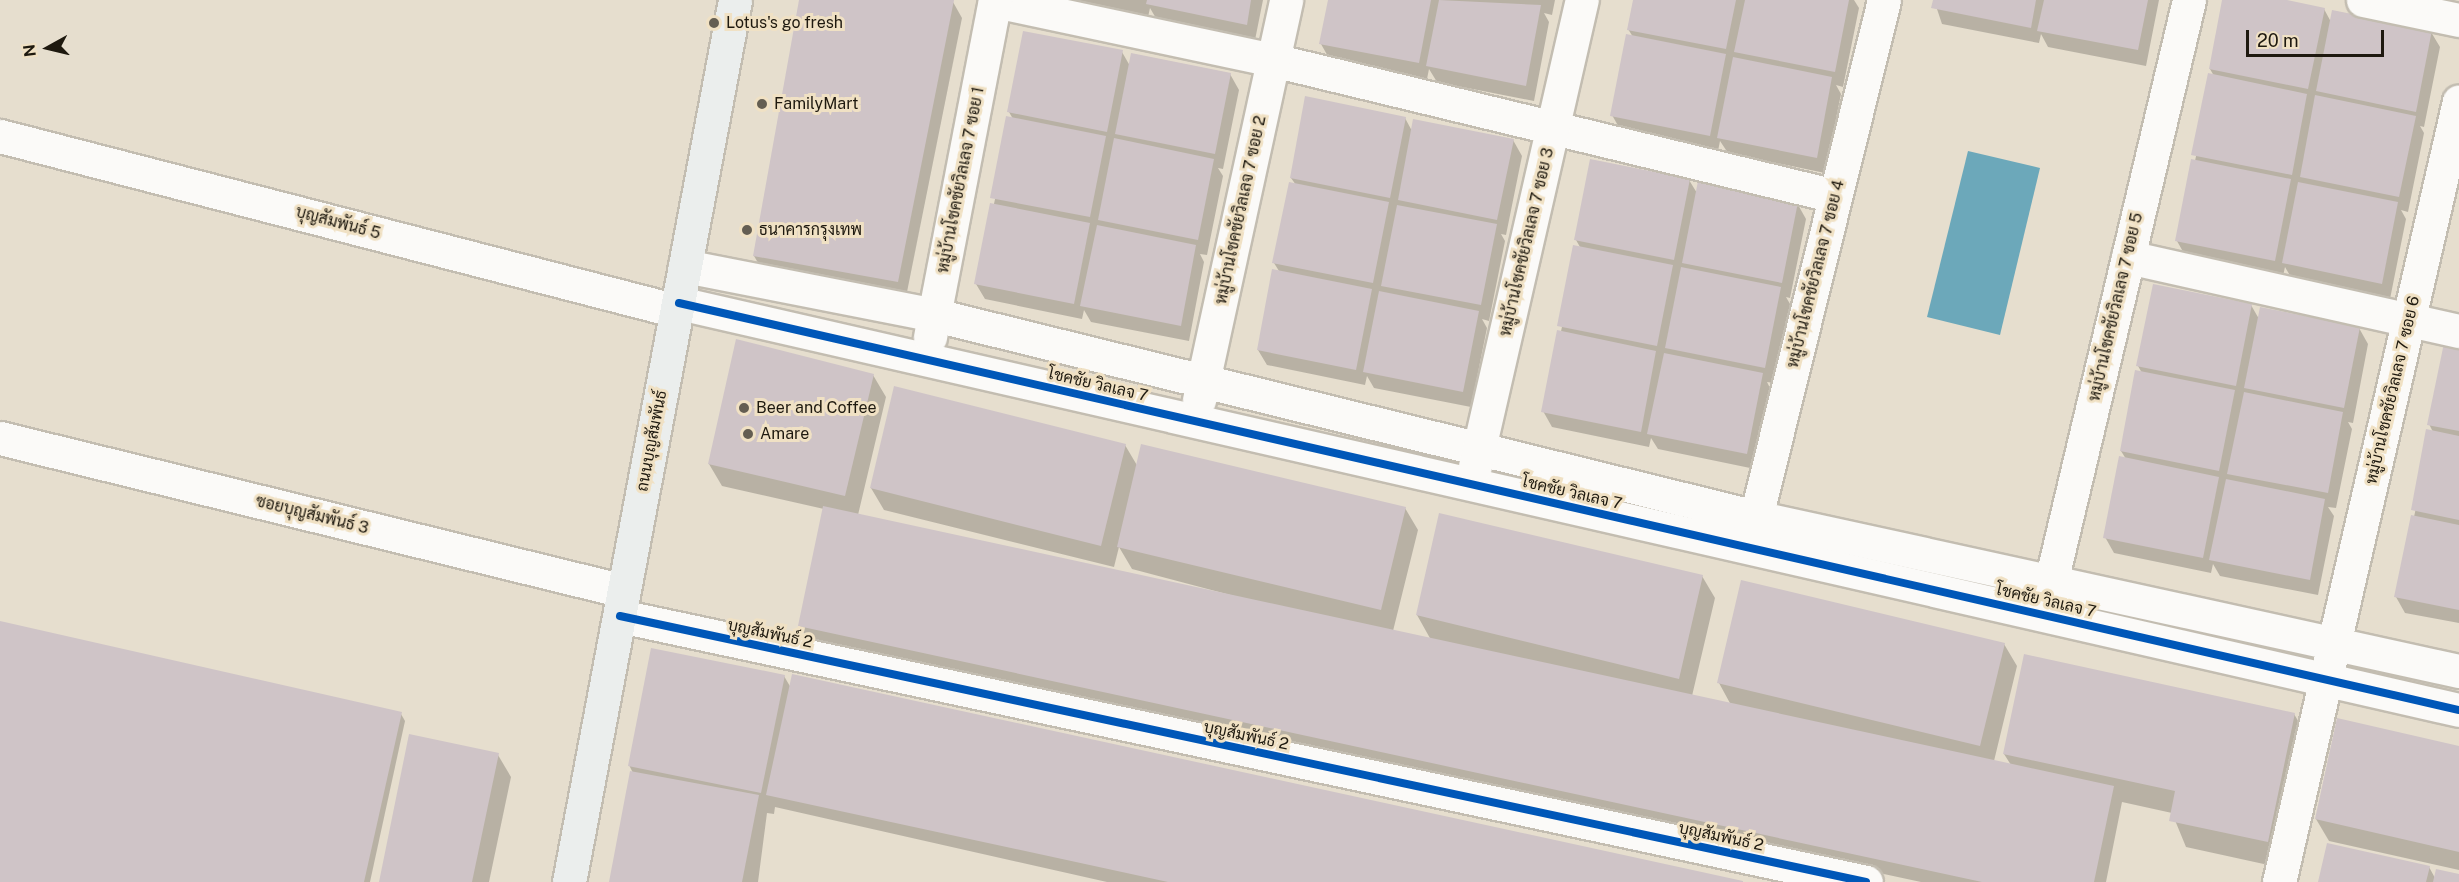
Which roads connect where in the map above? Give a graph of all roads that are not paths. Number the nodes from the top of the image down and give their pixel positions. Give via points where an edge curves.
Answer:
1 (735, 0) edge
2 (1286, 0) edge
3 (1582, 0) edge
4 (1884, 0) edge
5 (2189, 0) edge
6 (2363, 0) edge
7 (995, 1) edge
8 (2459, 20) edge
9 (1273, 60) junction
10 (2459, 100) edge
11 (1553, 130) junction
12 (0, 136) edge
13 (1835, 196) junction
14 (2128, 257) junction
15 (685, 266) junction
16 (678, 307) junction
17 (935, 315) junction
18 (2409, 319) junction
19 (2459, 331) edge
20 (925, 359) junction
21 (1204, 379) junction
22 (1194, 420) junction
23 (0, 438) edge
24 (1481, 447) junction
25 (1470, 484) junction
26 (1752, 532) junction
27 (2051, 582) junction
28 (622, 604) junction
29 (2044, 614) junction
30 (2336, 643) junction
31 (2459, 671) edge
32 (2328, 680) junction
33 (2459, 710) edge
34 (569, 882) edge
35 (1866, 882) edge
36 (2279, 882) edge

1 - 15 street, ถนนบุญสัมพันธ์
2 - 9 street, หมู่บ้านโชคชัยวิลเลจ 7 ซอย 2
3 - 11 street, หมู่บ้านโชคชัยวิลเลจ 7 ซอย 3
4 - 13 street, หมู่บ้านโชคชัยวิลเลจ 7 ซอย 4
5 - 14 street, หมู่บ้านโชคชัยวิลเลจ 7 ซอย 5
6 - 8 street
7 - 9 street
7 - 17 street, หมู่บ้านโชคชัยวิลเลจ 7 ซอย 1
9 - 11 street
9 - 21 street, หมู่บ้านโชคชัยวิลเลจ 7 ซอย 2
10 - 18 street, หมู่บ้านโชคชัยวิลเลจ 7 ซอย 6
11 - 13 street
11 - 24 street, หมู่บ้านโชคชัยวิลเลจ 7 ซอย 3
12 - 16 street, บุญสัมพันธ์ 5
13 - 26 street, หมู่บ้านโชคชัยวิลเลจ 7 ซอย 4
14 - 18 street
14 - 27 street, หมู่บ้านโชคชัยวิลเลจ 7 ซอย 5
15 - 16 street, ถนนบุญสัมพันธ์
15 - 17 street, โชคชัย วิลเลจ 7
16 - 20 street, โชคชัย วิลเลจ 7
16 - 28 street, ถนนบุญสัมพันธ์
17 - 20 street, หมู่บ้านโชคชัยวิลเลจ 7 ซอย 1
17 - 21 street, โชคชัย วิลเลจ 7
18 - 19 street
18 - 30 street, หมู่บ้านโชคชัยวิลเลจ 7 ซอย 6
20 - 22 street, โชคชัย วิลเลจ 7
21 - 22 street, หมู่บ้านโชคชัยวิลเลจ 7 ซอย 2
21 - 24 street, โชคชัย วิลเลจ 7
22 - 25 street, โชคชัย วิลเลจ 7
23 - 28 street, ซอยบุญสัมพันธ์ 3
24 - 25 street, หมู่บ้านโชคชัยวิลเลจ 7 ซอย 3
24 - 26 street, โชคชัย วิลเลจ 7
25 - 26 street, โชคชัย วิลเลจ 7
26 - 27 street, โชคชัย วิลเลจ 7
26 - 29 street, โชคชัย วิลเลจ 7
27 - 29 street, หมู่บ้านโชคชัยวิลเลจ 7 ซอย 5
27 - 30 street, โชคชัย วิลเลจ 7
28 - 34 street, ถนนบุญสัมพันธ์
28 - 35 street, บุญสัมพันธ์ 2
29 - 32 street, โชคชัย วิลเลจ 7
30 - 31 street, โชคชัย วิลเลจ 7
30 - 32 street, หมู่บ้านโชคชัยวิลเลจ 7 ซอย 6
32 - 33 street, โชคชัย วิลเลจ 7
32 - 36 street, หมู่บ้านโชคชัยวิลเลจ 7 ซอย 6

